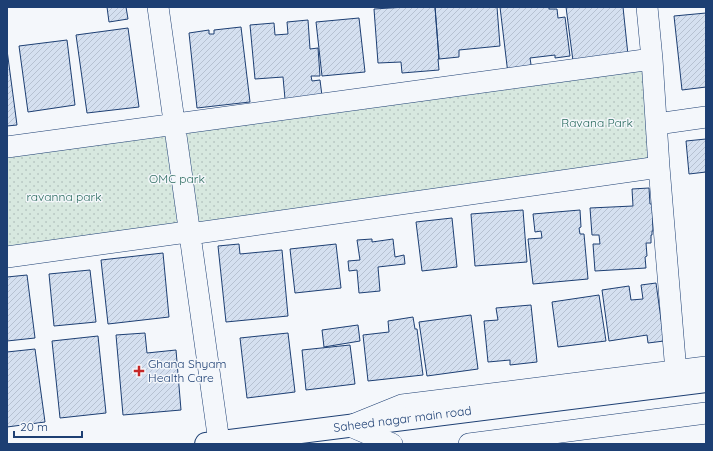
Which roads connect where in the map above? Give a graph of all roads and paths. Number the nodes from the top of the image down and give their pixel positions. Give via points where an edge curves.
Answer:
1 (158, 7) edge
2 (647, 7) edge
3 (652, 58) junction
4 (706, 117) edge
5 (175, 124) junction
6 (657, 124) junction
7 (7, 148) edge
8 (659, 167) junction
9 (190, 234) junction
10 (7, 257) edge
11 (706, 367) edge
12 (676, 372) junction
13 (706, 381) edge
14 (706, 413) edge
15 (350, 426) junction
16 (213, 443) edge
17 (392, 444) edge
18 (469, 444) edge

1 - 5 street
2 - 3 street
3 - 5 street
3 - 6 street
4 - 6 street
5 - 7 street
5 - 9 street
6 - 8 street
8 - 9 street
8 - 12 street
9 - 10 street via 187,232
9 - 16 street
11 - 12 street
12 - 15 street via 402,405
13 - 15 street, Saheed nagar main road
14 - 18 street
15 - 16 street, Saheed nagar main road
15 - 17 street

